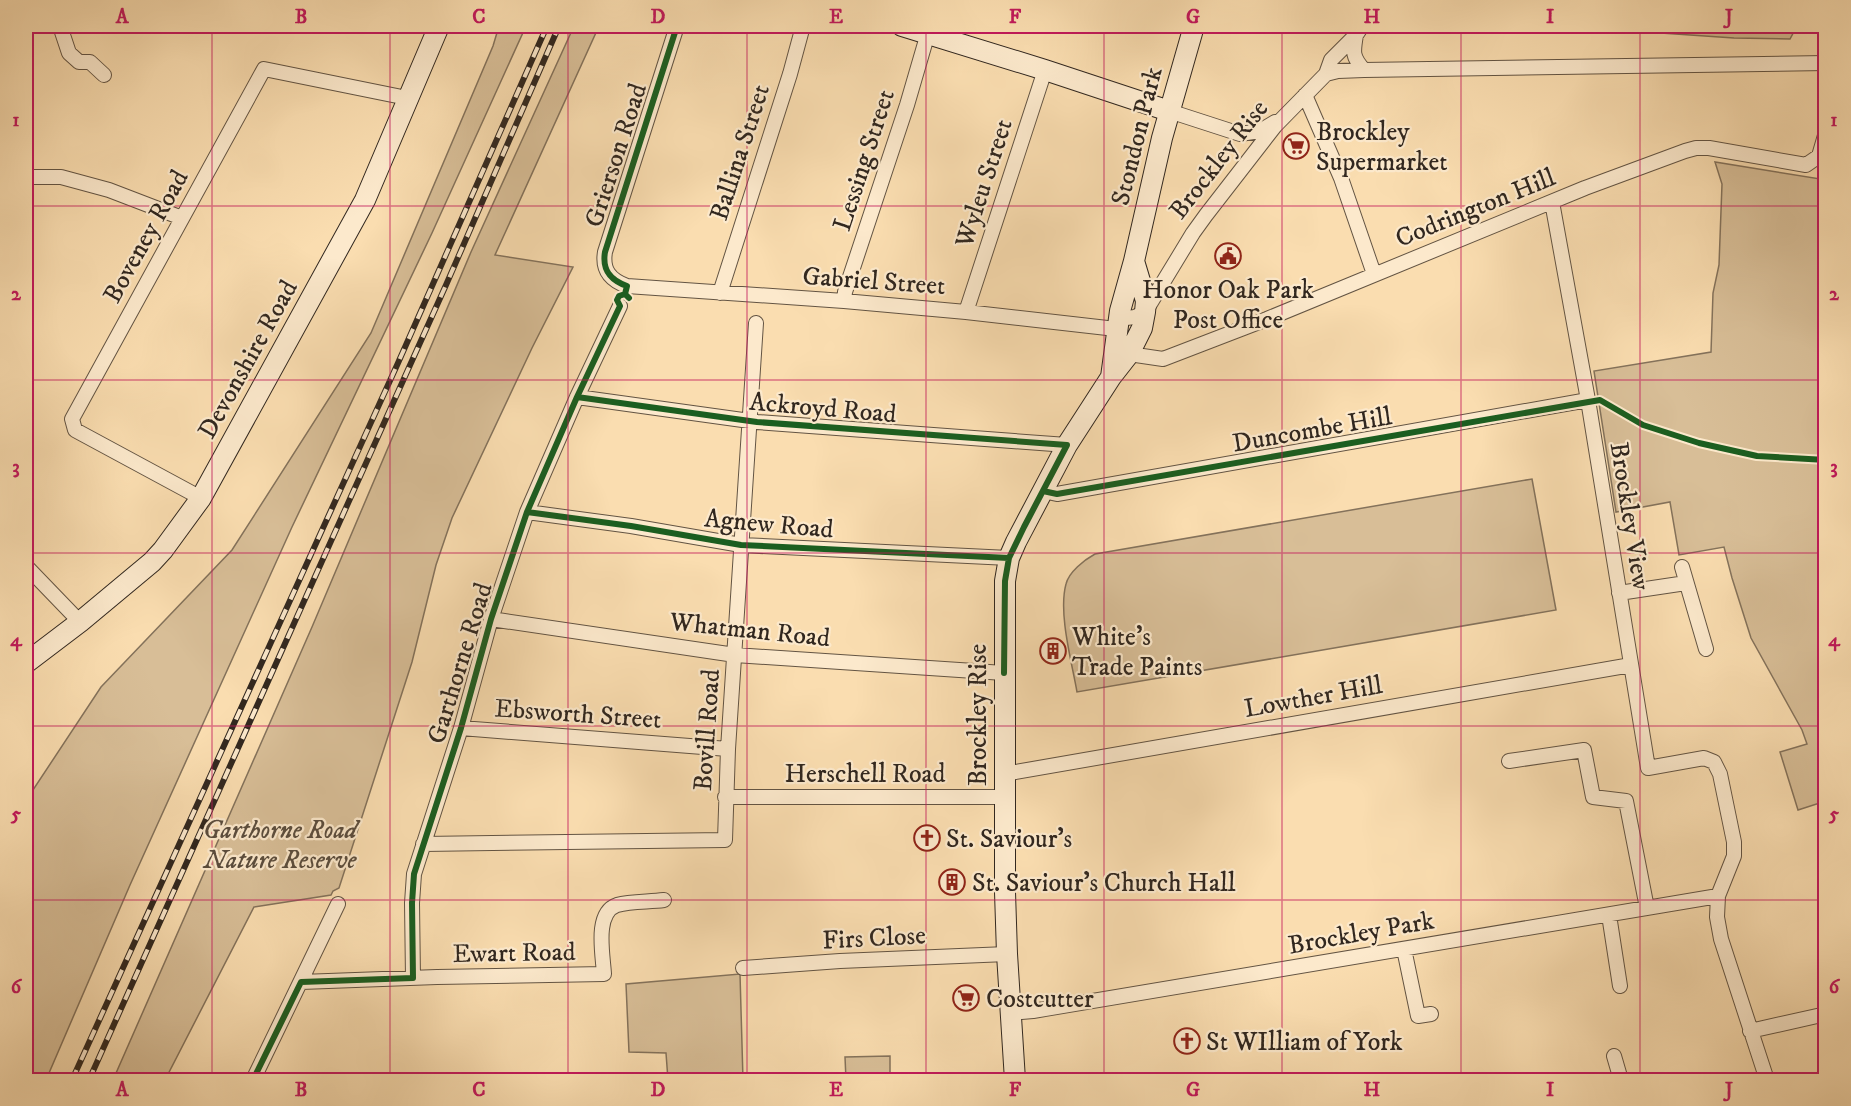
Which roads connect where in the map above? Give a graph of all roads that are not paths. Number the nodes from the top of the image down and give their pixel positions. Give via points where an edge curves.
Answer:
1 (60, 26) edge
2 (438, 26) edge
3 (677, 26) edge
4 (803, 26) edge
5 (902, 26) edge
6 (1194, 26) edge
7 (1359, 30) edge
8 (928, 33) junction
9 (1826, 63) edge
10 (1045, 70) junction
11 (1364, 70) junction
12 (1326, 74) junction
13 (104, 75) dead end
14 (1305, 95) junction
15 (407, 98) junction
16 (1169, 111) junction
17 (1285, 117) junction
18 (1826, 132) edge
19 (1240, 134) junction
20 (1246, 164) junction
21 (26, 177) edge
22 (1552, 201) junction
23 (182, 218) junction
24 (1374, 274) junction
25 (627, 286) joint
26 (720, 293) junction
27 (844, 301) junction
28 (620, 306) dead end
29 (1126, 306) junction
30 (966, 312) junction
31 (1145, 312) junction
32 (756, 323) dead end
33 (1129, 354) junction
34 (1111, 377) junction
35 (578, 397) junction
36 (1588, 400) junction
37 (750, 422) junction
38 (1067, 445) junction
39 (1043, 491) junction
40 (201, 498) junction
41 (527, 512) junction
42 (741, 545) junction
43 (1010, 558) junction
44 (26, 566) edge
45 (1682, 567) dead end
46 (1686, 583) junction
47 (1619, 593) junction
48 (491, 619) junction
49 (80, 622) junction
50 (1706, 649) dead end
51 (735, 655) junction
52 (26, 663) edge
53 (1631, 665) junction
54 (1004, 673) junction
55 (461, 728) junction
56 (728, 749) junction
57 (1509, 762) dead end
58 (1004, 774) junction
59 (1004, 796) junction
60 (725, 797) junction
61 (423, 844) junction
62 (1718, 896) junction
63 (664, 900) dead end
64 (338, 904) dead end
65 (1647, 908) junction
66 (1609, 915) junction
67 (1404, 949) junction
68 (1007, 954) junction
69 (743, 968) dead end
70 (413, 978) junction
71 (301, 982) junction
72 (1620, 986) dead end
73 (1010, 1013) junction
74 (1431, 1014) dead end
75 (1826, 1014) edge
76 (1750, 1031) junction
77 (1614, 1056) dead end
78 (253, 1080) edge
79 (1015, 1080) edge
80 (1620, 1080) edge
81 (1767, 1080) edge

1 - 13 street via 69,53 79,62 90,62
2 - 15 main road, Devonshire Road
3 - 25 street, Grierson Road via 605,252 608,273
4 - 26 street, Ballina Street
5 - 8 main road
6 - 16 main road, Stondon Park
7 - 11 street via 1353,52
7 - 12 street, Brockley Rise via 1331,60
8 - 10 main road
8 - 27 street, Lessing Street
9 - 11 street
10 - 16 main road
10 - 30 street, Wyleu Street
11 - 12 street
12 - 14 street, Brockley Rise
14 - 17 street, Brockley Rise
14 - 24 street via 1341,178
15 - 23 street, Boveney Road via 264,69
15 - 40 main road, Devonshire Road via 365,200
16 - 19 street
16 - 29 main road, Stondon Park
17 - 19 street via 1260,131
17 - 20 street, Brockley Rise
18 - 22 street, Codrington Hill via 1819,156 1806,165 1696,148
19 - 20 street via 1247,144
20 - 31 street, Brockley Rise via 1193,233
21 - 23 street via 61,177 109,190
22 - 24 street, Codrington Hill
22 - 36 street, Brockley View
23 - 40 street, Boveney Road via 72,419 75,430
24 - 33 street, Codrington Hill via 1163,359
25 - 26 street, Gabriel Street
26 - 27 street, Gabriel Street
27 - 30 street, Gabriel Street
28 - 35 street, Garthorne Road
29 - 30 street, Gabriel Street
29 - 31 main road, Stondon Park via 1146,301
29 - 34 main road, Stondon Park
31 - 33 main road, Stondon Park
32 - 37 street, Bovill Road
33 - 34 main road, Stondon Park
34 - 38 main road, Brockley Rise
35 - 37 street, Ackroyd Road
35 - 41 street, Garthorne Road
36 - 39 street, Duncombe Hill via 1057,494
36 - 47 street, Brockley View
37 - 38 street, Ackroyd Road
37 - 42 street, Bovill Road
38 - 39 main road, Brockley Rise
39 - 43 main road, Brockley Rise
40 - 49 main road, Devonshire Road via 152,562
41 - 42 street, Agnew Road
41 - 48 street, Garthorne Road
42 - 43 street, Agnew Road
42 - 51 street, Bovill Road
43 - 54 main road, Brockley Rise via 1005,581
44 - 49 street
45 - 46 street
46 - 47 street
46 - 50 street
47 - 53 street, Brockley View
48 - 51 street, Whatman Road
48 - 55 street, Garthorne Road
49 - 52 main road, Devonshire Road
51 - 54 street, Whatman Road
51 - 56 street, Bovill Road
53 - 58 street, Lowther Hill
53 - 62 street, Brockley View via 1648,768 1704,758 1714,762 1720,774 1734,856
54 - 58 main road, Brockley Rise
55 - 56 street, Ebsworth Street
55 - 61 street, Garthorne Road
56 - 60 street, Bovill Road
57 - 65 street via 1584,750 1593,797 1626,801
58 - 59 main road, Brockley Rise
59 - 60 street, Herschell Road
59 - 68 main road, Brockley Rise
60 - 61 street, Bovill Road via 725,840
61 - 70 street, Garthorne Road via 414,874
62 - 65 street, Brockley Park
62 - 76 street via 1721,939
63 - 70 street, Ewart Road via 616,906 606,912 602,922 604,974
64 - 71 street
65 - 66 street, Brockley Park
66 - 67 street, Brockley Park
66 - 72 street
67 - 73 street, Brockley Park
67 - 74 street via 1418,1016
68 - 69 street, Firs Close
68 - 73 main road, Brockley Rise
70 - 71 street, Ewart Road
71 - 78 street
73 - 79 main road, Brockley Rise
75 - 76 street
76 - 81 street
77 - 80 street

